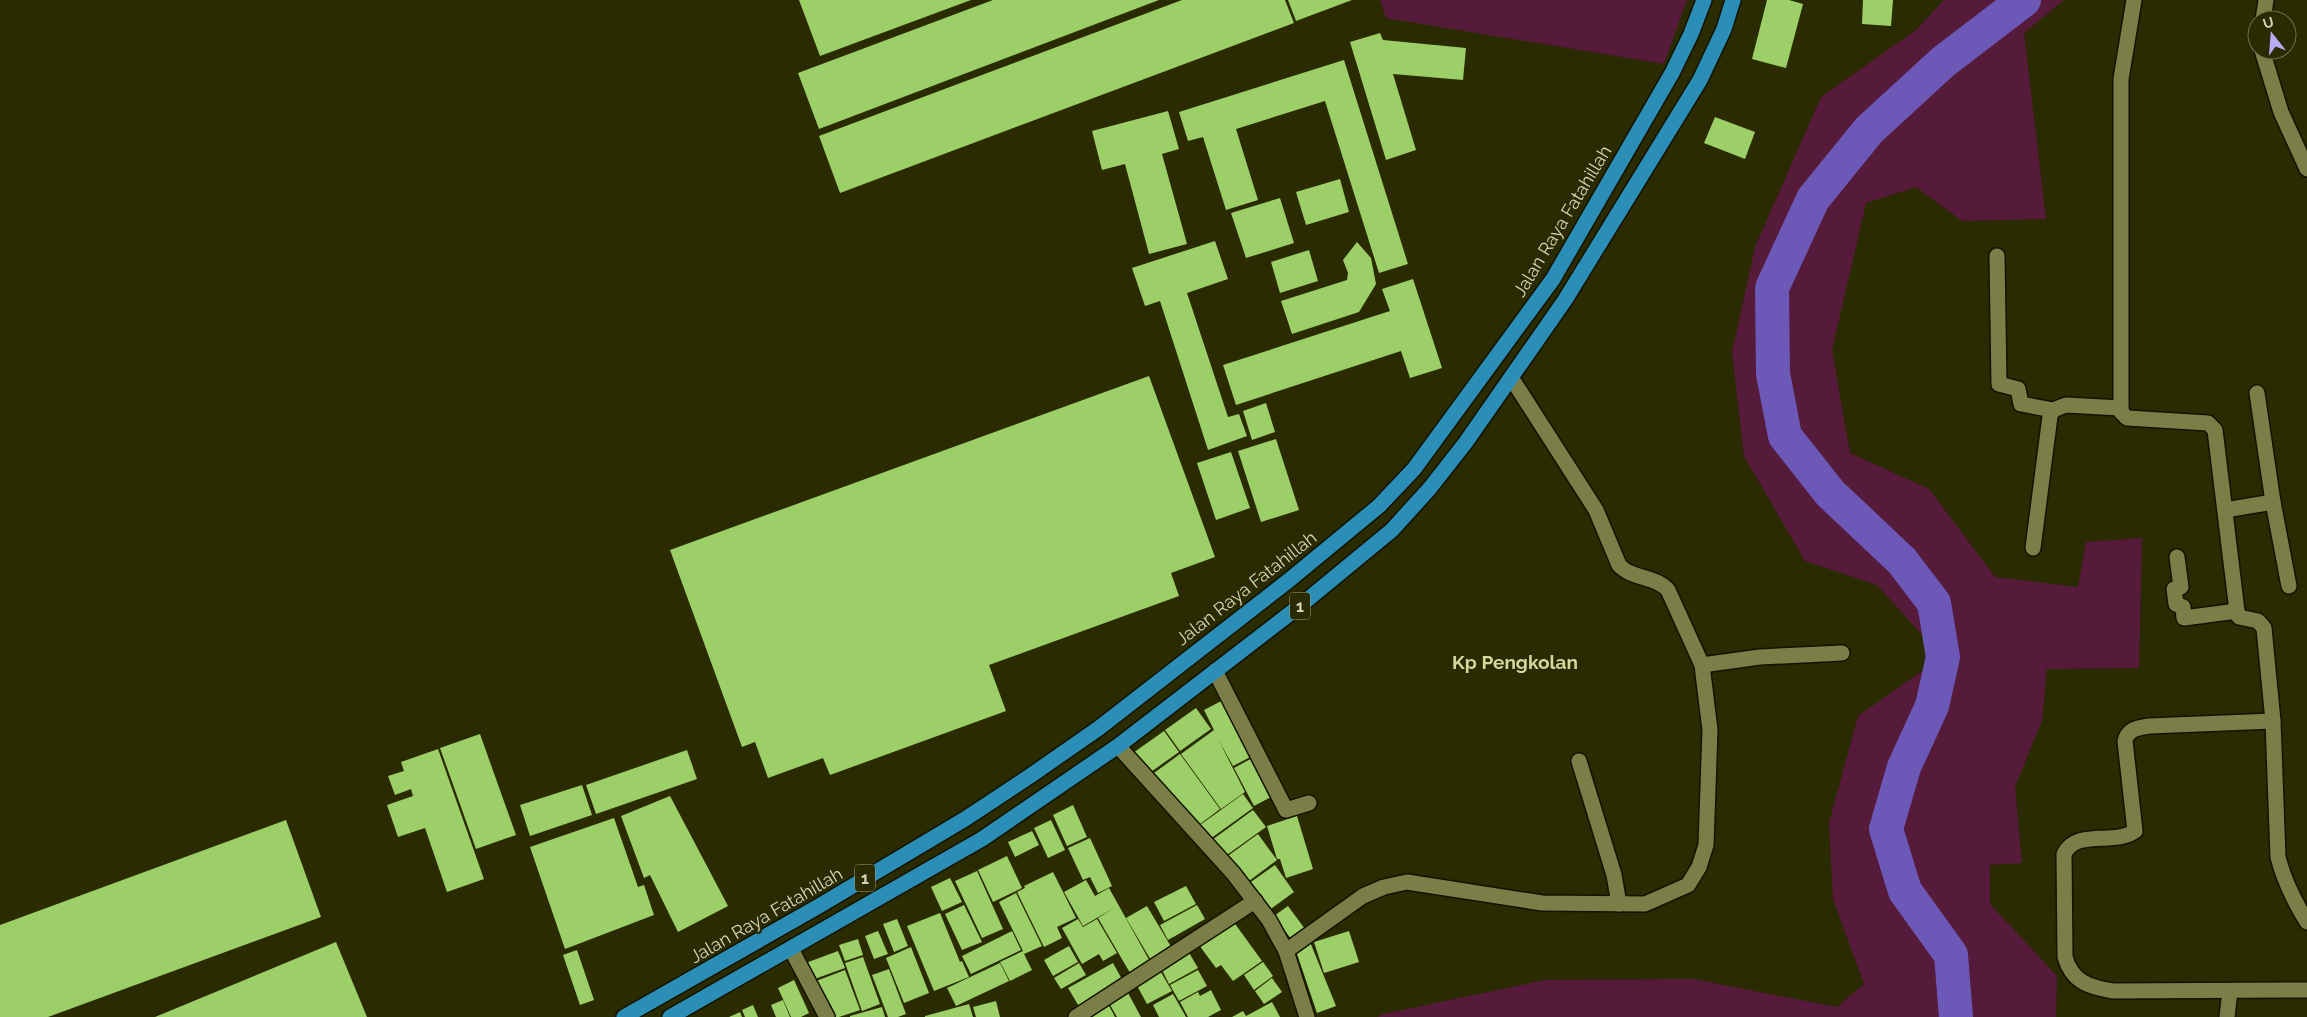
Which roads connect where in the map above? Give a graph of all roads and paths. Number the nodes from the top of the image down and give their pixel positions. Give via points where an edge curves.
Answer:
1 (1704, 0) edge
2 (1733, 0) edge
3 (2134, 0) edge
4 (2265, 60) edge
5 (2307, 169) edge
6 (1997, 256) dead end
7 (1512, 379) junction
8 (2257, 393) dead end
9 (2121, 408) junction
10 (2053, 410) junction
11 (2273, 502) junction
12 (2225, 510) junction
13 (2033, 548) dead end
14 (2176, 557) dead end
15 (2289, 586) dead end
16 (2237, 611) junction
17 (1842, 653) dead end
18 (1702, 665) junction
19 (1215, 671) junction
20 (2273, 721) junction
21 (1118, 746) junction
22 (1579, 761) dead end
23 (1310, 803) dead end
24 (1255, 901) junction
25 (1619, 904) junction
26 (2307, 922) edge
27 (791, 949) junction
28 (1286, 951) junction
29 (2307, 990) edge
30 (2230, 991) junction
31 (1084, 1015) edge
32 (624, 1017) edge
33 (670, 1017) edge
34 (827, 1017) edge
35 (1307, 1017) edge
36 (2227, 1017) edge

1 - 32 highway, Jalan Raya Fatahillah / 1 via 1672,73 1553,279 1414,469 1379,506 1099,728 1030,776 843,892
2 - 7 highway, 1 via 1724,29 1700,80 1565,300
3 - 9 street via 2121,79
4 - 5 street via 2281,112
6 - 10 street via 1999,384 2018,389 2021,404
7 - 18 street via 1596,510 1619,565 1625,571 1661,582 1668,590
7 - 19 highway, 1 via 1430,488 1392,530 1307,601
8 - 11 street
9 - 10 street via 2066,405
9 - 12 street via 2127,418 2211,424 2215,430
10 - 13 street
11 - 12 street
11 - 15 street
12 - 16 street
14 - 16 street via 2181,587 2174,589 2176,604 2183,607 2184,618
16 - 20 street via 2239,617 2258,621 2264,628
17 - 18 street via 1760,657
18 - 25 street via 1710,730 1706,846 1699,867 1688,884 1670,894 1646,904
19 - 21 highway, 1
19 - 23 street via 1286,810
20 - 26 street via 2278,857 2292,898
20 - 30 street via 2148,726 2132,730 2125,741 2135,831 2124,836 2076,841 2064,854 2065,957 2075,978 2085,985 2113,991
21 - 24 street
21 - 27 highway, 1 via 982,838
22 - 25 street via 1614,875
24 - 28 street
24 - 31 street
25 - 28 street via 1542,903 1407,882 1363,896
27 - 33 highway, 1
27 - 34 street
28 - 35 street
29 - 30 street
30 - 36 street

